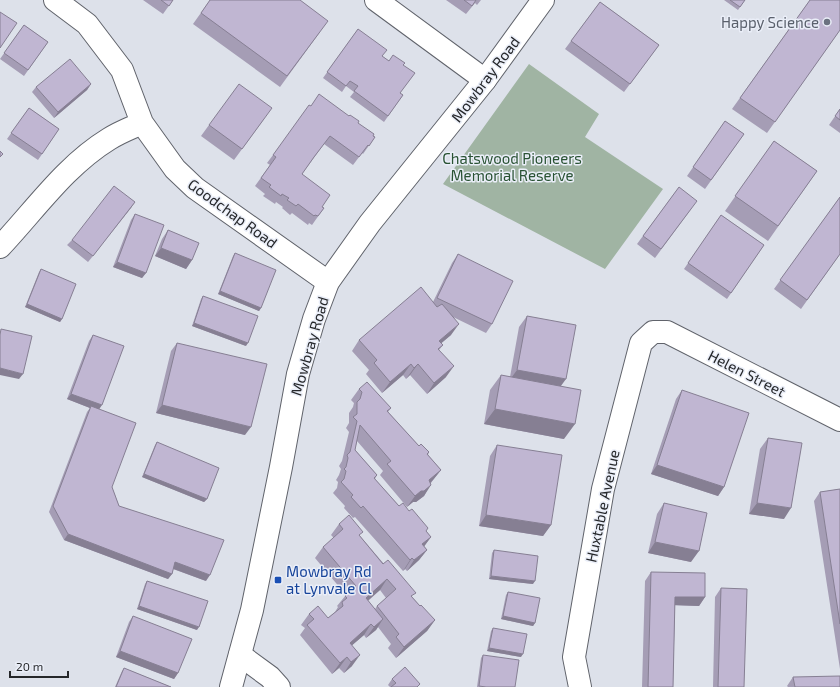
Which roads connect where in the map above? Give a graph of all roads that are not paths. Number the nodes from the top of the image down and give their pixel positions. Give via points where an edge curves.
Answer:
1 (55, 0) edge
2 (376, 0) edge
3 (543, 0) edge
4 (485, 80) junction
5 (142, 123) junction
6 (0, 247) edge
7 (328, 282) junction
8 (653, 332) joint
9 (840, 420) edge
10 (240, 655) junction
11 (231, 687) edge
12 (279, 687) edge
13 (580, 687) edge

1 - 5 street, Goodchap Road via 87,24 122,70
2 - 4 street
3 - 4 street, Mowbray Road
4 - 7 street, Mowbray Road via 370,223
5 - 6 street via 107,140 62,177
5 - 7 street, Goodchap Road via 175,169 194,188
7 - 10 street, Mowbray Road via 298,374 252,610
8 - 9 street, Helen Street via 667,332
8 - 13 street, Huxtable Avenue via 641,343 602,489 574,657
10 - 11 street, Mowbray Road
10 - 12 street via 270,677

